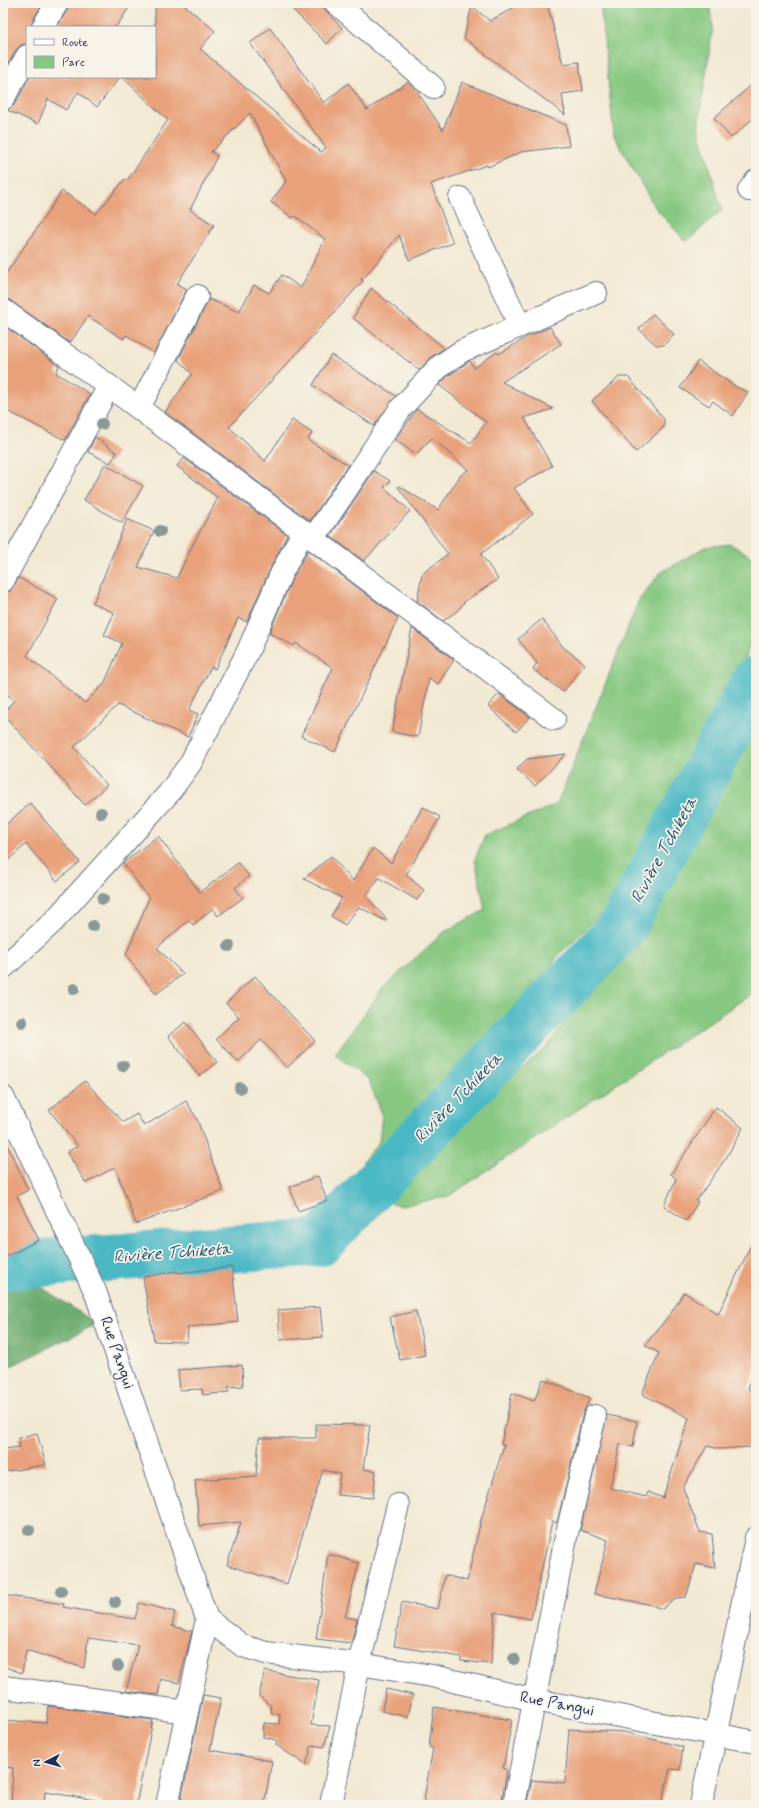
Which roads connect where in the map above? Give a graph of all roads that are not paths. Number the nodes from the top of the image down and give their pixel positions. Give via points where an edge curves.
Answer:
1 (57, 3) edge
2 (336, 3) edge
3 (44, 26) edge
4 (26, 58) edge
5 (433, 87) dead end
6 (3, 99) edge
7 (460, 198) dead end
8 (596, 293) dead end
9 (197, 296) dead end
10 (3, 310) edge
11 (520, 326) junction
12 (108, 386) junction
13 (139, 408) junction
14 (308, 535) junction
15 (3, 581) edge
16 (554, 719) dead end
17 (3, 968) edge
18 (3, 1097) edge
19 (595, 1416) dead end
20 (398, 1506) dead end
21 (756, 1538) edge
22 (207, 1619) junction
23 (359, 1664) junction
24 (3, 1687) edge
25 (536, 1700) junction
26 (187, 1712) junction
27 (716, 1734) junction
28 (756, 1742) edge
29 (167, 1805) edge
30 (331, 1805) edge
31 (514, 1805) edge
32 (701, 1805) edge

1 - 3 street
2 - 5 street
4 - 6 street
7 - 11 street
8 - 11 street
9 - 13 street
10 - 12 street
11 - 14 street via 462,351 440,366 401,408
12 - 13 street
12 - 15 street
13 - 14 street
14 - 16 street
14 - 17 street via 281,574 248,651 190,764 168,794 53,922
18 - 22 street, Rue Pangui via 95,1290
19 - 25 street via 566,1537
20 - 23 street
21 - 27 street
22 - 23 street, Rue Pangui via 243,1646 266,1653
22 - 26 street
23 - 25 street, Rue Pangui via 432,1676
23 - 30 street
24 - 26 street
25 - 27 street, Rue Pangui
25 - 31 street
26 - 29 street
27 - 28 street, Rue Pangui
27 - 32 street

